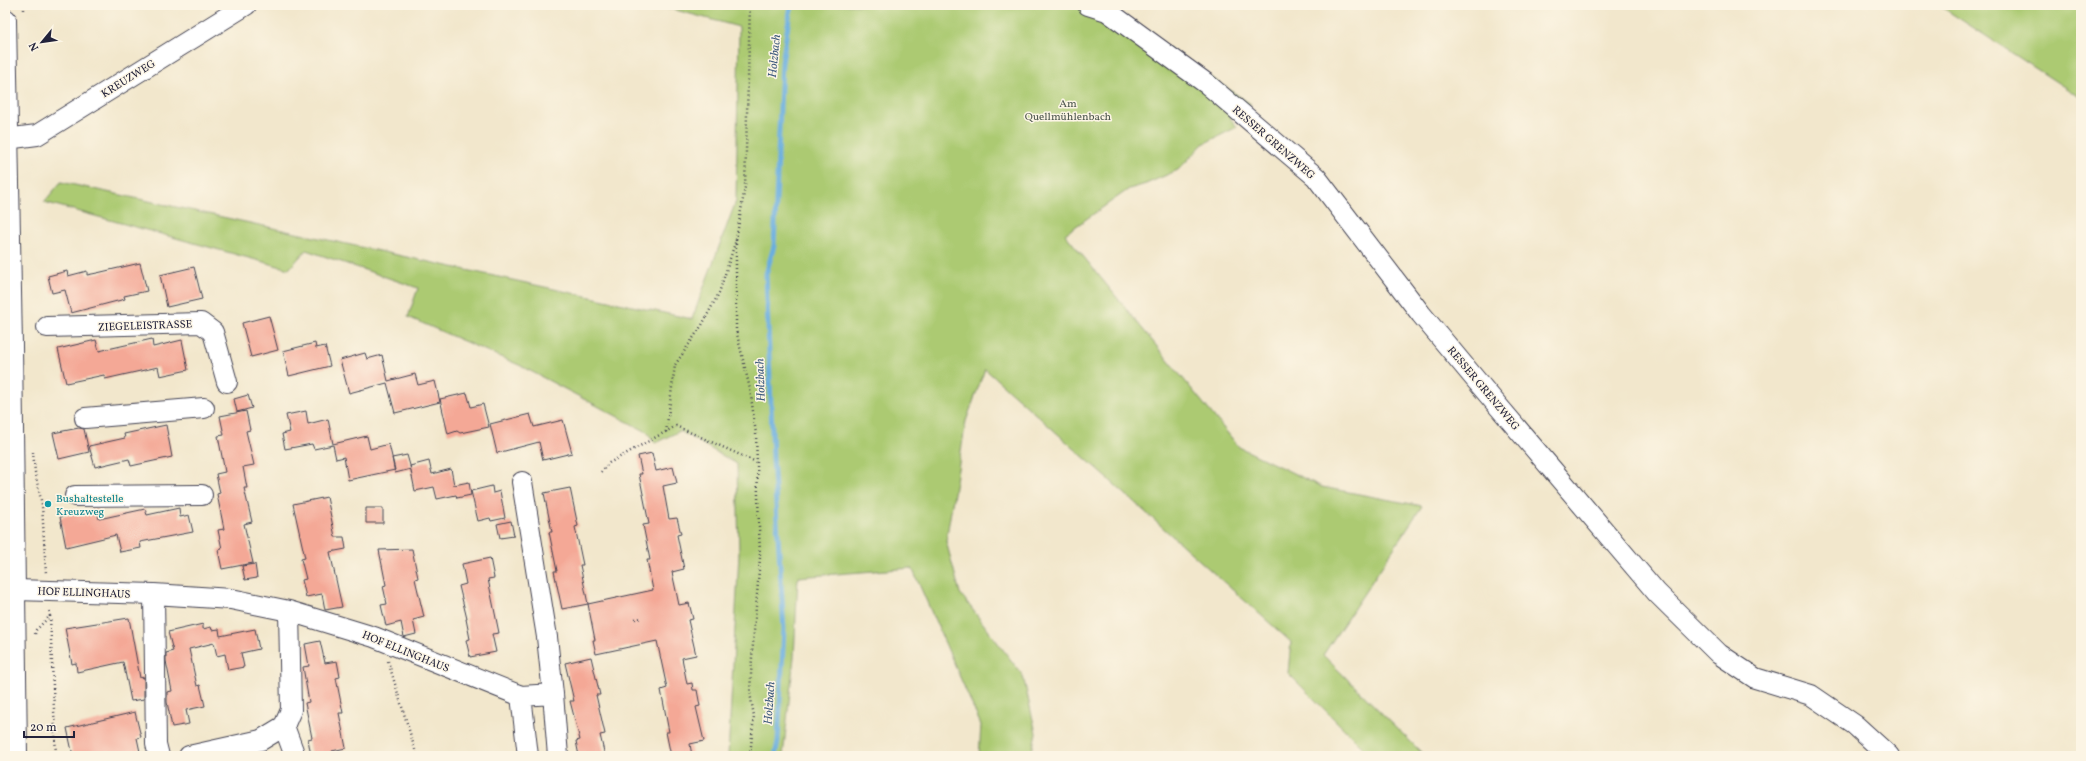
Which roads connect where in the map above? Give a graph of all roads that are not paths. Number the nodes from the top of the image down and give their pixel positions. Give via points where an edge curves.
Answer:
1 (246, 5) edge
2 (1088, 5) edge
3 (1111, 8) edge
4 (5, 20) edge
5 (6, 139) junction
6 (6, 161) edge
7 (47, 327) dead end
8 (227, 382) dead end
9 (204, 408) dead end
10 (85, 418) dead end
11 (522, 482) dead end
12 (202, 495) dead end
13 (75, 496) dead end
14 (15, 590) junction
15 (154, 594) junction
16 (289, 611) junction
17 (553, 694) junction
18 (521, 696) junction
19 (284, 726) junction
20 (16, 756) edge
21 (159, 756) edge
22 (189, 756) edge
23 (295, 756) edge
24 (528, 756) edge
25 (558, 756) edge
26 (1889, 756) edge

1 - 5 street, KREUZWEG via 37,135
2 - 3 street, RESSER GRENZWEG
3 - 26 street, RESSER GRENZWEG via 1207,84 1316,177 1421,314 1481,386 1657,594 1719,654 1755,678 1811,695 1855,725
4 - 5 main road
5 - 6 main road
6 - 14 main road
7 - 8 street, ZIEGELEISTRASSE via 201,323 214,332
9 - 10 street
11 - 17 street via 547,637
12 - 13 street
14 - 15 street, HOF ELLINGHAUS
14 - 20 main road
15 - 16 street, HOF ELLINGHAUS via 231,599
15 - 21 street via 156,744
16 - 18 street, HOF ELLINGHAUS via 381,640
16 - 19 street via 291,710
17 - 18 street, HOF ELLINGHAUS
17 - 25 street
18 - 24 street
19 - 22 street via 261,740
19 - 23 street

